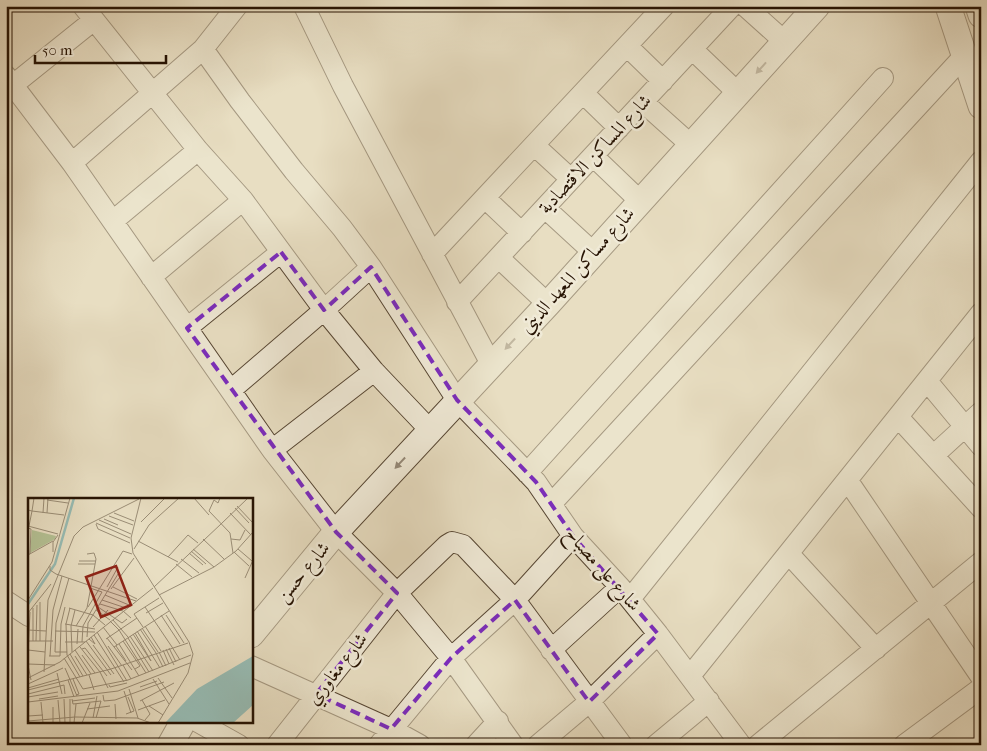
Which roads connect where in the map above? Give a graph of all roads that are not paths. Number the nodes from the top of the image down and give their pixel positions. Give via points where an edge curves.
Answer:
1 (237, 6) edge
2 (304, 6) edge
3 (664, 6) edge
4 (732, 6) edge
5 (745, 6) edge
6 (817, 6) edge
7 (948, 6) edge
8 (978, 6) edge
9 (88, 13) edge
10 (981, 14) edge
11 (785, 42) junction
12 (627, 46) junction
13 (203, 49) junction
14 (692, 49) junction
15 (964, 56) junction
16 (883, 78) dead end
17 (10, 81) edge
18 (663, 81) junction
19 (583, 93) junction
20 (738, 93) junction
21 (152, 94) junction
22 (643, 102) junction
23 (981, 106) edge
24 (619, 128) junction
25 (534, 145) junction
26 (691, 145) junction
27 (198, 150) junction
28 (593, 156) junction
29 (981, 161) edge
30 (72, 163) junction
31 (571, 179) junction
32 (485, 198) junction
33 (243, 200) junction
34 (640, 201) junction
35 (545, 208) junction
36 (113, 221) junction
37 (522, 233) junction
38 (281, 252) junction
39 (593, 252) junction
40 (432, 254) junction
41 (499, 258) junction
42 (371, 267) junction
43 (151, 277) junction
44 (457, 302) junction
45 (548, 304) junction
46 (324, 310) junction
47 (981, 313) edge
48 (187, 328) junction
49 (491, 364) junction
50 (374, 371) junction
51 (927, 381) junction
52 (231, 390) junction
53 (457, 400) junction
54 (981, 412) edge
55 (898, 417) junction
56 (966, 426) junction
57 (430, 430) junction
58 (981, 446) edge
59 (272, 450) junction
60 (934, 455) junction
61 (527, 472) junction
62 (848, 481) junction
63 (552, 503) junction
64 (981, 508) edge
65 (336, 532) junction
66 (573, 536) junction
67 (790, 554) junction
68 (981, 562) edge
69 (397, 593) junction
70 (625, 593) junction
71 (515, 600) junction
72 (6, 601) edge
73 (929, 604) junction
74 (28, 615) edge
75 (252, 634) edge
76 (658, 634) junction
77 (876, 649) junction
78 (551, 650) junction
79 (451, 658) junction
80 (252, 666) edge
81 (690, 676) junction
82 (981, 677) edge
83 (981, 688) edge
84 (316, 694) junction
85 (709, 701) junction
86 (589, 702) junction
87 (498, 721) junction
88 (182, 724) edge
89 (202, 724) edge
90 (385, 737) edge
91 (170, 745) edge
92 (239, 745) edge
93 (277, 745) edge
94 (420, 745) edge
95 (476, 745) edge
96 (513, 745) edge
97 (538, 745) edge
98 (622, 745) edge
99 (656, 745) edge
100 (741, 745) edge
101 (758, 745) edge
102 (904, 745) edge

1 - 13 street
2 - 40 street
3 - 12 street
4 - 14 street, شارع المساكن الاقتصادية
5 - 11 street
6 - 11 street, شارع مساكن المعهد الديني
7 - 15 street
8 - 10 street
9 - 17 street
9 - 21 street
11 -> 20 street, شارع مساكن المعهد الديني
12 - 18 street
12 - 19 street
13 - 21 street
13 - 42 street, شارع على مصباح via 240,102
14 - 18 street, شارع المساكن الاقتصادية
14 - 20 street
15 - 23 street
15 - 63 street
16 - 61 street
17 - 30 street
18 - 22 street, شارع المساكن الاقتصادية
19 - 24 street
19 - 25 street
20 - 26 street, شارع مساكن المعهد الديني
21 - 27 street
21 - 30 street
22 - 24 street, شارع المساكن الاقتصادية
22 - 26 street
24 - 28 street, شارع المساكن الاقتصادية
25 - 31 street
25 - 32 street
26 - 34 street, شارع مساكن المعهد الديني
27 - 33 street
27 - 36 street
28 - 31 street, شارع المساكن الاقتصادية
28 - 34 street
29 - 70 street
30 - 36 street
31 - 35 street, شارع المساكن الاقتصادية
32 - 37 street
32 - 40 street
33 - 38 street
33 - 43 street
34 - 39 street, شارع مساكن المعهد الديني
35 - 37 street, شارع المساكن الاقتصادية
35 - 39 street
36 - 43 street
37 - 41 street, شارع المساكن الاقتصادية
38 - 46 street
38 - 48 street
39 - 45 street, شارع مساكن المعهد الديني
40 - 44 street
41 - 44 street, شارع المساكن الاقتصادية
41 - 45 street
42 - 46 street
42 - 53 street, شارع على مصباح
43 - 48 street
44 - 49 street
45 -> 49 street, شارع مساكن المعهد الديني
46 - 50 street
46 - 52 street
47 - 51 street
48 - 52 street
49 - 53 street, شارع مساكن المعهد الديني
50 - 57 street
50 - 59 street
51 - 55 street
51 - 56 street
52 - 59 street
53 - 57 street, شارع مساكن المعهد الديني
53 - 61 street, شارع على مصباح
54 - 56 street
55 - 60 street
55 - 62 street
56 - 58 street
56 - 60 street
57 -> 65 street, شارع مساكن المعهد الديني
59 - 65 street
60 - 64 street
61 - 63 street, شارع على مصباح
62 - 67 street
62 - 73 street
63 - 66 street, شارع على مصباح
65 - 69 street
65 - 75 street, شارع حسن
66 - 70 street, شارع على مصباح
66 - 71 street
67 - 77 street
67 - 81 street
68 - 73 street
69 - 71 street, شارع مغاوري via 452,542 463,545
69 - 79 street
69 - 84 street, شارع مغاوري
70 - 76 street, شارع على مصباح
70 - 78 street
71 - 78 street
71 - 79 street
72 - 74 street
73 - 77 street
73 - 82 street
76 - 81 street, شارع على مصباح
76 - 86 street
77 - 101 street
78 - 86 street
79 - 87 street
79 - 90 street
80 - 84 street
81 - 85 street, شارع على مصباح
83 - 102 street
84 - 90 street
84 - 93 street, شارع مغاوري
85 - 99 street
85 - 100 street, شارع على مصباح
86 - 97 street
86 - 98 street
87 - 95 street
87 - 96 street
88 - 91 street
89 - 92 street
90 - 94 street

